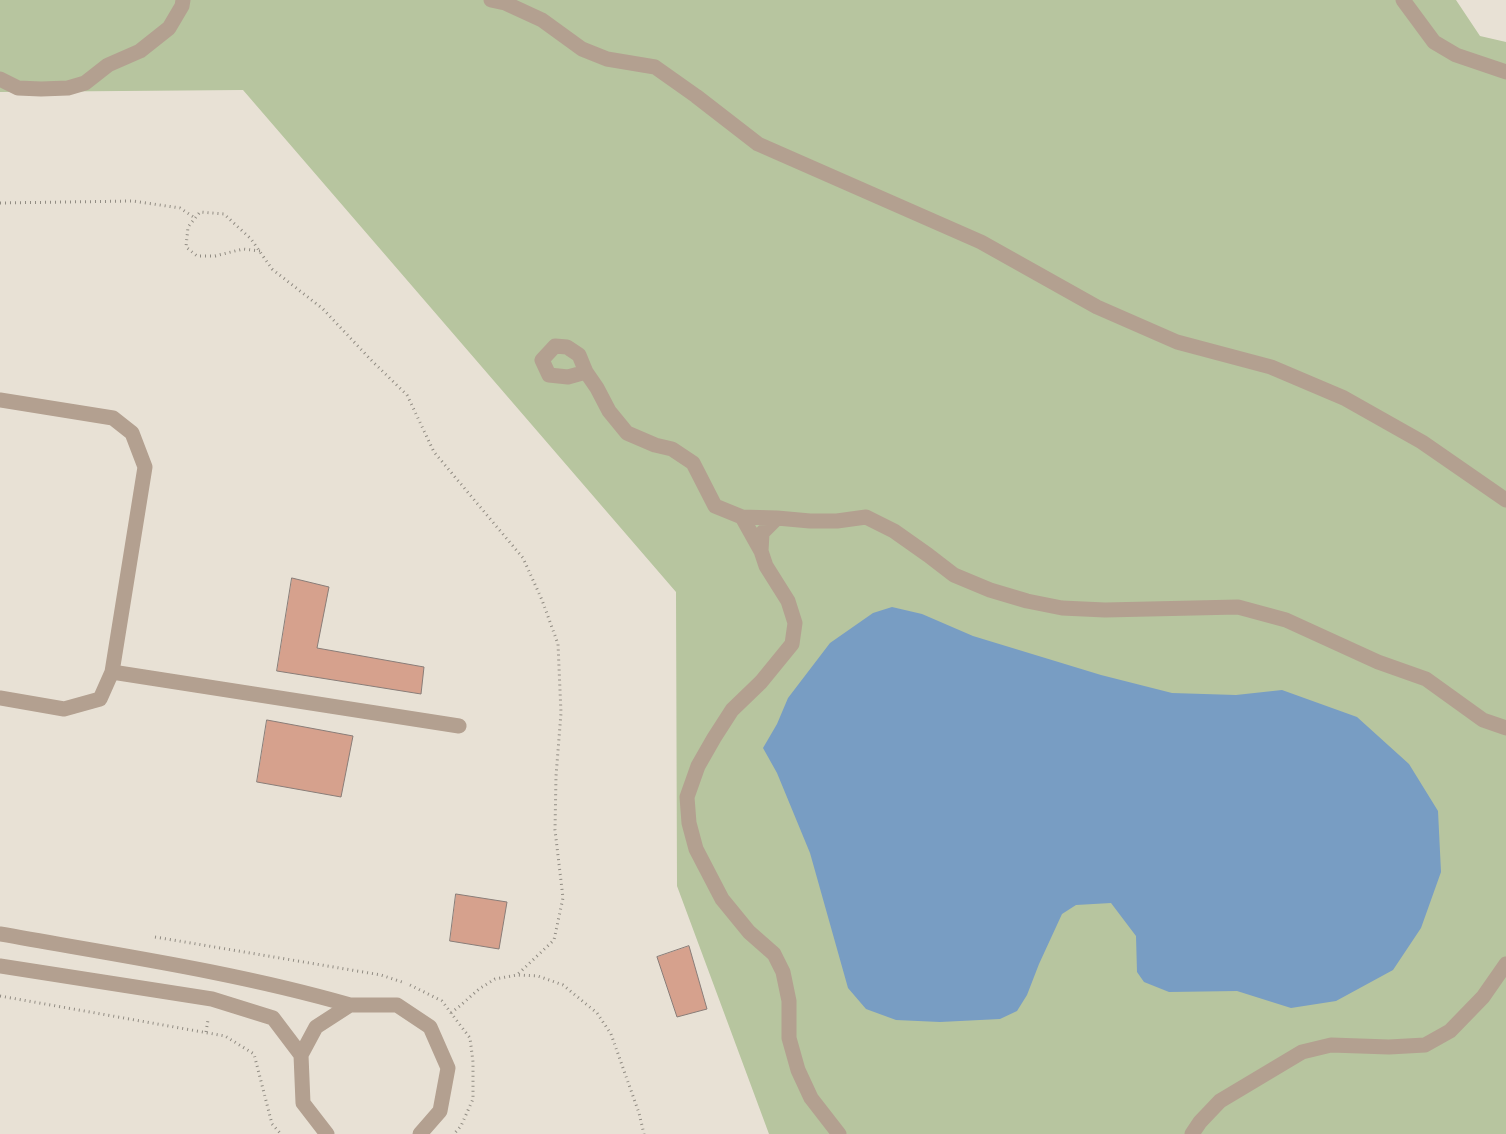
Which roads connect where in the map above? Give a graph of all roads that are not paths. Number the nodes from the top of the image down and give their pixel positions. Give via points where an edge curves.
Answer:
1 (183, 0) edge
2 (491, 0) edge
3 (1403, 0) edge
4 (1506, 72) edge
5 (0, 79) edge
6 (586, 372) dead end
7 (0, 400) edge
8 (1506, 500) edge
9 (742, 517) junction
10 (778, 518) junction
11 (761, 551) junction
12 (112, 672) junction
13 (0, 698) edge
14 (459, 726) dead end
15 (1506, 728) edge
16 (0, 934) edge
17 (1506, 964) edge
18 (0, 966) edge
19 (350, 1005) junction
20 (301, 1055) junction
21 (327, 1134) edge
22 (420, 1134) edge
23 (839, 1134) edge
24 (1192, 1134) edge

1 - 5 street via 169,28 140,51 108,65 85,82 68,88 18,88
2 - 8 street via 542,20 582,49 607,59 655,67 758,144 981,242 1097,307 1177,342 1271,367 1344,398 1422,442
3 - 4 street via 1434,42 1456,55
6 - 9 street via 627,432 655,446 672,450 693,463 715,506
7 - 12 street via 114,418 132,433 145,467
9 - 10 street
9 - 11 street
10 - 11 street via 762,533
10 - 15 street via 837,521 866,517 894,531 954,575 990,590 1053,606 1105,610 1238,607 1286,620 1378,662 1426,679 1483,720
11 - 23 street via 766,566 788,600 795,623 792,644 732,710 714,738 686,797 689,824 696,850 722,899 774,954 783,972 789,1001 789,1038 798,1070 811,1098
12 - 13 street via 100,699 64,709
12 - 14 street
16 - 19 street via 216,973
17 - 24 street via 1450,1032 1425,1045 1331,1045 1302,1052 1220,1101
18 - 20 street via 212,999 273,1018
19 - 20 street via 316,1027
19 - 22 street via 397,1005 430,1027 448,1068 440,1111
20 - 21 street via 303,1103

